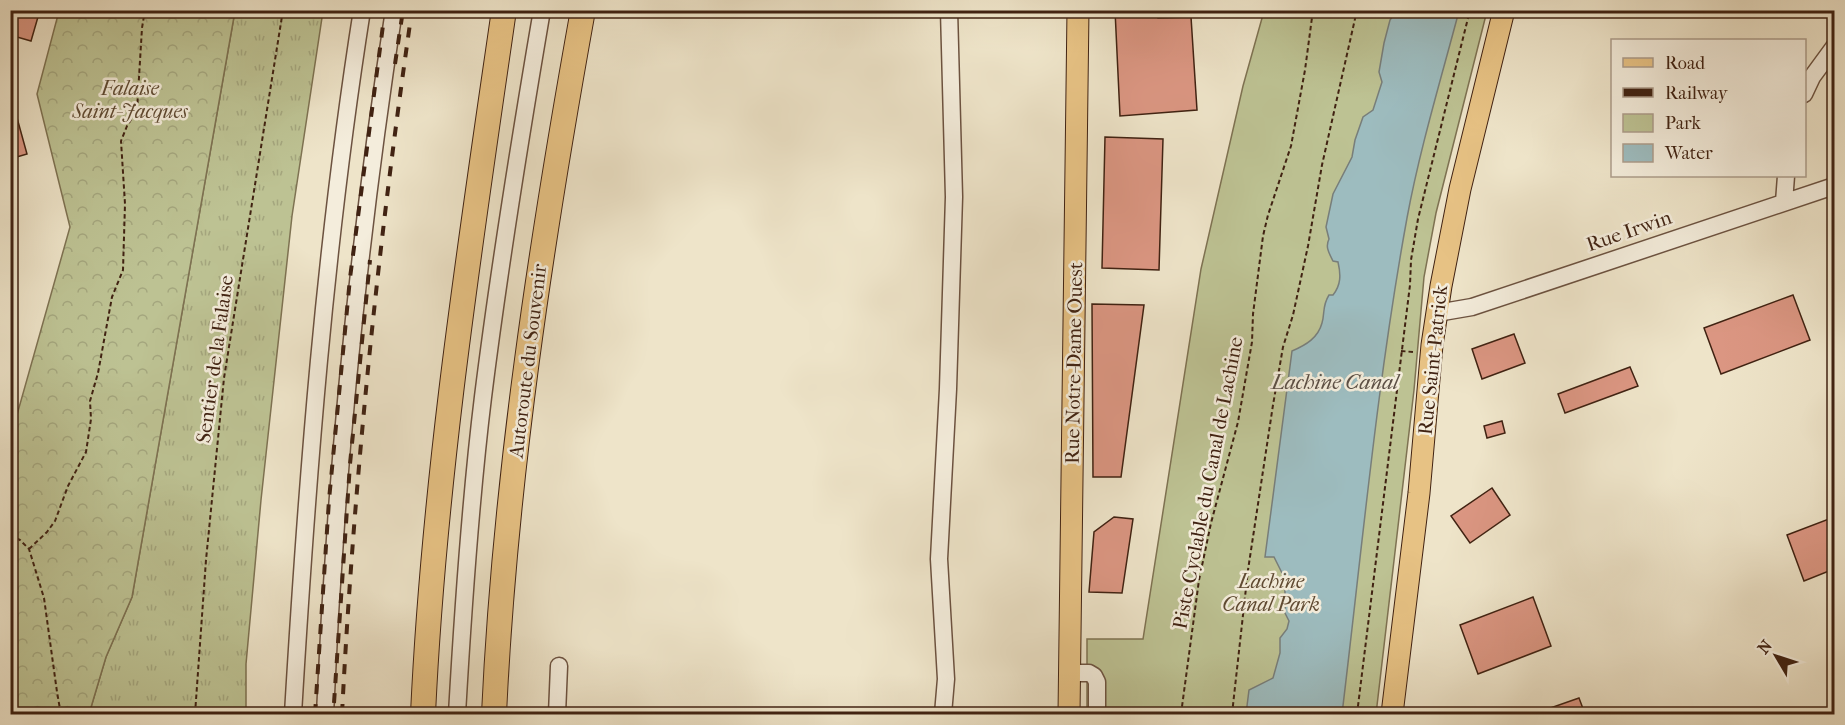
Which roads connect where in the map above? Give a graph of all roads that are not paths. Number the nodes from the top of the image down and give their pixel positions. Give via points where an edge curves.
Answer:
1 (362, 10) edge
2 (394, 10) edge
3 (504, 10) edge
4 (542, 10) edge
5 (583, 10) edge
6 (949, 10) edge
7 (1078, 10) edge
8 (1504, 10) edge
9 (1834, 47) edge
10 (1806, 90) edge
11 (1786, 177) edge
12 (1834, 186) edge
13 (1784, 202) junction
14 (1437, 313) junction
15 (559, 666) dead end
16 (1070, 673) junction
17 (293, 714) edge
18 (325, 714) edge
19 (423, 714) edge
20 (457, 714) edge
21 (494, 714) edge
22 (557, 714) edge
23 (943, 714) edge
24 (1069, 714) edge
25 (1097, 714) edge
26 (1392, 714) edge

1 - 17 street via 346,118 310,444
2 - 18 street via 349,370
3 - 19 highway via 443,453
4 - 20 street via 483,399
5 - 21 highway, Autoroute du Souvenir via 548,212 522,401
6 - 23 street via 954,196 939,559 946,679
7 - 16 main road, Rue Notre-Dame Ouest
8 - 14 main road, Rue Saint-Patrick via 1460,189
9 - 10 street
11 - 13 street
12 - 13 street, Rue Irwin
13 - 14 street, Rue Irwin via 1472,307
14 - 26 main road, Rue Saint-Patrick
15 - 22 street
16 - 24 main road, Rue Notre-Dame Ouest
16 - 25 street via 1094,676

